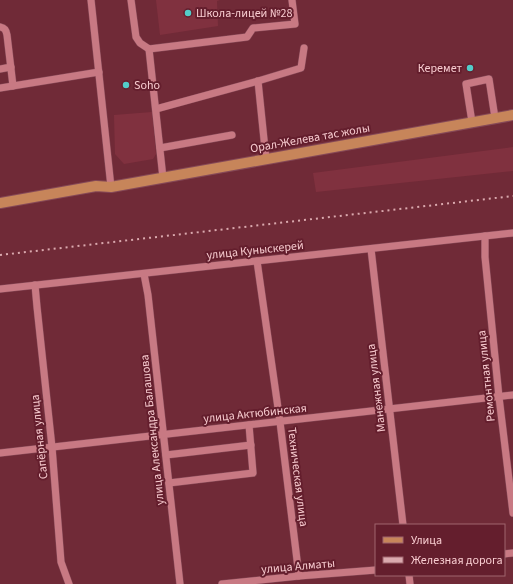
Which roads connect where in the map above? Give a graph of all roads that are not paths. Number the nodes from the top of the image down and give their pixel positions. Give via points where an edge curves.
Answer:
1 (91, 0) edge
2 (130, 0) edge
3 (292, 0) edge
4 (0, 27) edge
5 (304, 48) dead end
6 (150, 49) junction
7 (11, 67) junction
8 (0, 69) edge
9 (99, 72) junction
10 (258, 81) junction
11 (13, 86) junction
12 (0, 88) edge
13 (156, 109) junction
14 (513, 114) edge
15 (495, 118) junction
16 (472, 122) junction
17 (232, 135) dead end
18 (160, 148) junction
19 (266, 159) junction
20 (163, 178) junction
21 (111, 187) junction
22 (0, 204) edge
23 (513, 233) edge
24 (485, 236) junction
25 (371, 249) junction
26 (257, 261) junction
27 (144, 274) junction
28 (35, 286) junction
29 (0, 289) edge
30 (513, 395) edge
31 (499, 397) junction
32 (390, 409) junction
33 (280, 422) junction
34 (249, 425) junction
35 (164, 434) junction
36 (251, 445) junction
37 (52, 447) junction
38 (0, 453) edge
39 (166, 455) junction
40 (169, 483) junction
41 (513, 512) edge
42 (403, 524) edge
43 (375, 570) edge
44 (299, 576) junction
45 (70, 584) edge
46 (180, 584) edge
47 (222, 584) edge

1 - 9 street
2 - 6 street via 136,37
3 - 6 street via 296,24 253,28 247,37
4 - 7 street via 6,30 8,35
5 - 10 street via 301,68
6 - 13 street
7 - 8 street
7 - 11 street
9 - 11 street
9 - 21 street
10 - 13 street
10 - 19 street
11 - 12 street
13 - 18 street
14 - 15 main road, Орал-Желева тас жолы
15 - 16 main road, Орал-Желева тас жолы
15 - 16 street via 490,79 466,84
16 - 19 main road, Орал-Желева тас жолы
17 - 18 street
18 - 20 street
19 - 20 main road, Орал-Желева тас жолы
20 - 21 main road, Орал-Желева тас жолы
21 - 22 main road, Орал-Желева тас жолы via 96,186
23 - 24 street, улица Куныскерей
24 - 25 street, улица Куныскерей
24 - 31 street, Ремонтная улица
25 - 26 street, улица Куныскерей
25 - 32 street, Манежная улица
26 - 27 street, улица Куныскерей
26 - 33 street, Техническая улица
27 - 28 street, улица Куныскерей
27 - 35 street, улица Александра Балашова
28 - 29 street, улица Куныскерей
28 - 37 street, Сапёрная улица
30 - 31 street, улица Актюбинская
31 - 32 street, улица Актюбинская
31 - 41 street, Ремонтная улица
32 - 33 street, улица Актюбинская
32 - 42 street, Манежная улица
33 - 34 street, улица Актюбинская
33 - 44 street, Техническая улица
34 - 35 street, улица Актюбинская
34 - 36 street
35 - 37 street, улица Актюбинская
35 - 39 street, улица Александра Балашова
36 - 39 street
36 - 40 street via 253,473
37 - 38 street, улица Актюбинская
37 - 45 street, Сапёрная улица via 61,562
39 - 40 street, улица Александра Балашова
40 - 46 street, улица Александра Балашова
43 - 44 street, улица Алматы
44 - 47 street, улица Алматы

